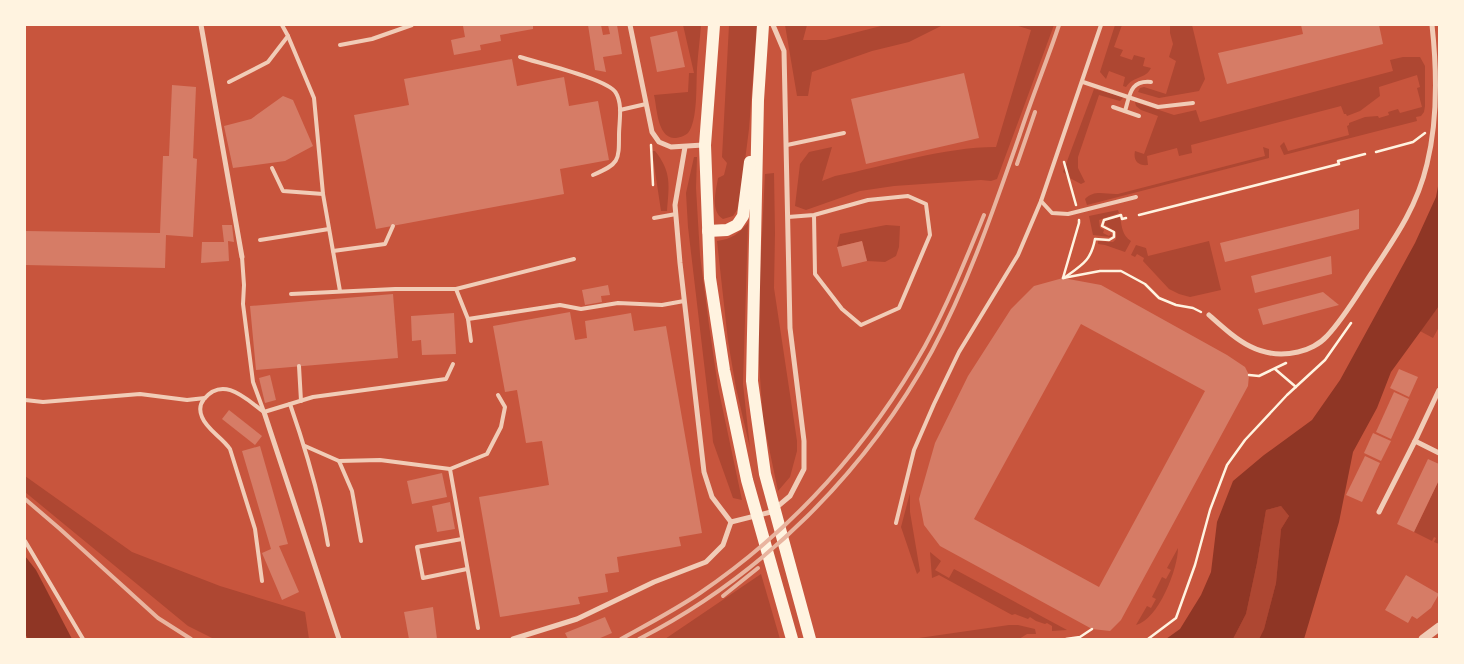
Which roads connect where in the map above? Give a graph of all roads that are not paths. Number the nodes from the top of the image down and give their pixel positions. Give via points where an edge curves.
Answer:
1 (201, 25) edge
2 (282, 25) edge
3 (412, 25) edge
4 (630, 25) edge
5 (714, 25) edge
6 (763, 25) edge
7 (773, 25) edge
8 (1101, 25) edge
9 (1432, 25) edge
10 (288, 36) junction
11 (340, 44) dead end
12 (520, 57) dead end
13 (229, 82) dead end
14 (1083, 82) junction
15 (1151, 82) dead end
16 (1130, 97) junction
17 (758, 100) junction
18 (1193, 103) dead end
19 (646, 104) junction
20 (1113, 107) dead end
21 (620, 110) junction
22 (1125, 111) junction
23 (1140, 116) dead end
24 (844, 133) dead end
25 (704, 145) junction
26 (787, 145) junction
27 (685, 147) junction
28 (272, 168) dead end
29 (593, 175) dead end
30 (323, 194) junction
31 (1136, 197) dead end
32 (1041, 201) junction
33 (676, 214) junction
34 (814, 215) junction
35 (788, 217) junction
36 (654, 218) dead end
37 (393, 226) dead end
38 (329, 229) junction
39 (708, 231) junction
40 (260, 240) dead end
41 (333, 250) junction
42 (242, 257) joint
43 (574, 260) dead end
44 (456, 289) junction
45 (340, 291) junction
46 (291, 294) dead end
47 (684, 300) junction
48 (1209, 315) road end
49 (468, 319) junction
50 (471, 341) dead end
51 (453, 364) dead end
52 (299, 366) dead end
53 (1439, 390) edge
54 (498, 395) dead end
55 (205, 398) junction
56 (25, 400) edge
57 (302, 400) junction
58 (290, 404) junction
59 (264, 412) junction
60 (1415, 441) junction
61 (305, 446) junction
62 (1439, 452) edge
63 (339, 461) junction
64 (450, 468) junction
65 (1379, 512) dead end
66 (731, 522) junction
67 (896, 523) dead end
68 (462, 539) junction
69 (25, 541) edge
70 (361, 541) dead end
71 (328, 545) dead end
72 (467, 569) junction
73 (262, 581) dead end
74 (1439, 627) edge
75 (478, 628) dead end
76 (83, 639) edge
77 (339, 639) edge
78 (513, 639) edge
79 (792, 639) edge
80 (810, 639) edge
81 (1423, 639) edge

1 - 42 street
2 - 10 lane
3 - 11 lane via 372,39
4 - 19 street
5 - 25 main road
6 - 17 main road
7 - 26 street via 784,51
8 - 14 lane
9 - 48 street via 1436,62 1435,115 1422,184 1392,243 1338,324 1326,338 1307,350 1286,355 1267,354 1238,340
10 - 13 lane via 268,62
10 - 30 lane via 314,98
12 - 21 lane via 605,83 616,92
14 - 16 lane
14 - 32 lane
15 - 16 lane via 1139,82
16 - 18 lane via 1158,107
16 - 22 lane
17 - 39 main road via 743,216 738,225 727,230
17 - 80 main road via 752,381 765,474
19 - 21 lane
19 - 27 street via 652,132 659,142 670,147
20 - 22 lane
21 - 29 lane via 616,162
22 - 23 lane
24 - 26 lane
25 - 27 street
25 - 39 main road
26 - 35 street
27 - 33 street
28 - 30 lane via 282,191
30 - 38 lane
31 - 32 lane via 1068,214 1052,213
32 - 67 lane via 1018,255 959,352 934,404 914,450
33 - 36 lane
33 - 47 street
34 - 34 lane via 868,200 908,196 926,204 930,235 899,308 861,325 842,309 815,274
34 - 35 lane
35 - 66 street via 790,328 804,441 804,469 790,496 771,512
37 - 41 lane via 385,244
38 - 40 lane
38 - 41 lane
39 - 79 main road via 710,278 724,370 747,480
41 - 45 lane
42 - 59 lane via 243,304 253,382
43 - 44 lane
44 - 45 lane
44 - 49 lane
45 - 46 lane
47 - 49 lane via 662,305 618,303 581,309 560,305
47 - 66 street via 704,472 712,497
49 - 50 lane
51 - 57 lane via 446,379
52 - 57 lane
53 - 60 street
54 - 64 lane via 505,407 501,428 487,454
55 - 56 lane via 187,400 140,394 43,402
55 - 59 lane via 216,391 229,389
55 - 73 lane via 200,405 201,415 230,449 255,529
57 - 58 lane
58 - 59 lane
58 - 61 lane
59 - 77 street
60 - 62 street
60 - 65 street
61 - 63 lane
61 - 71 lane
63 - 64 lane via 380,460
63 - 70 lane via 352,491
64 - 68 lane
66 - 78 street via 723,545 706,562 654,582 578,619
68 - 72 lane
68 - 72 lane via 417,547 422,578
69 - 76 lane
72 - 75 lane
74 - 81 street

